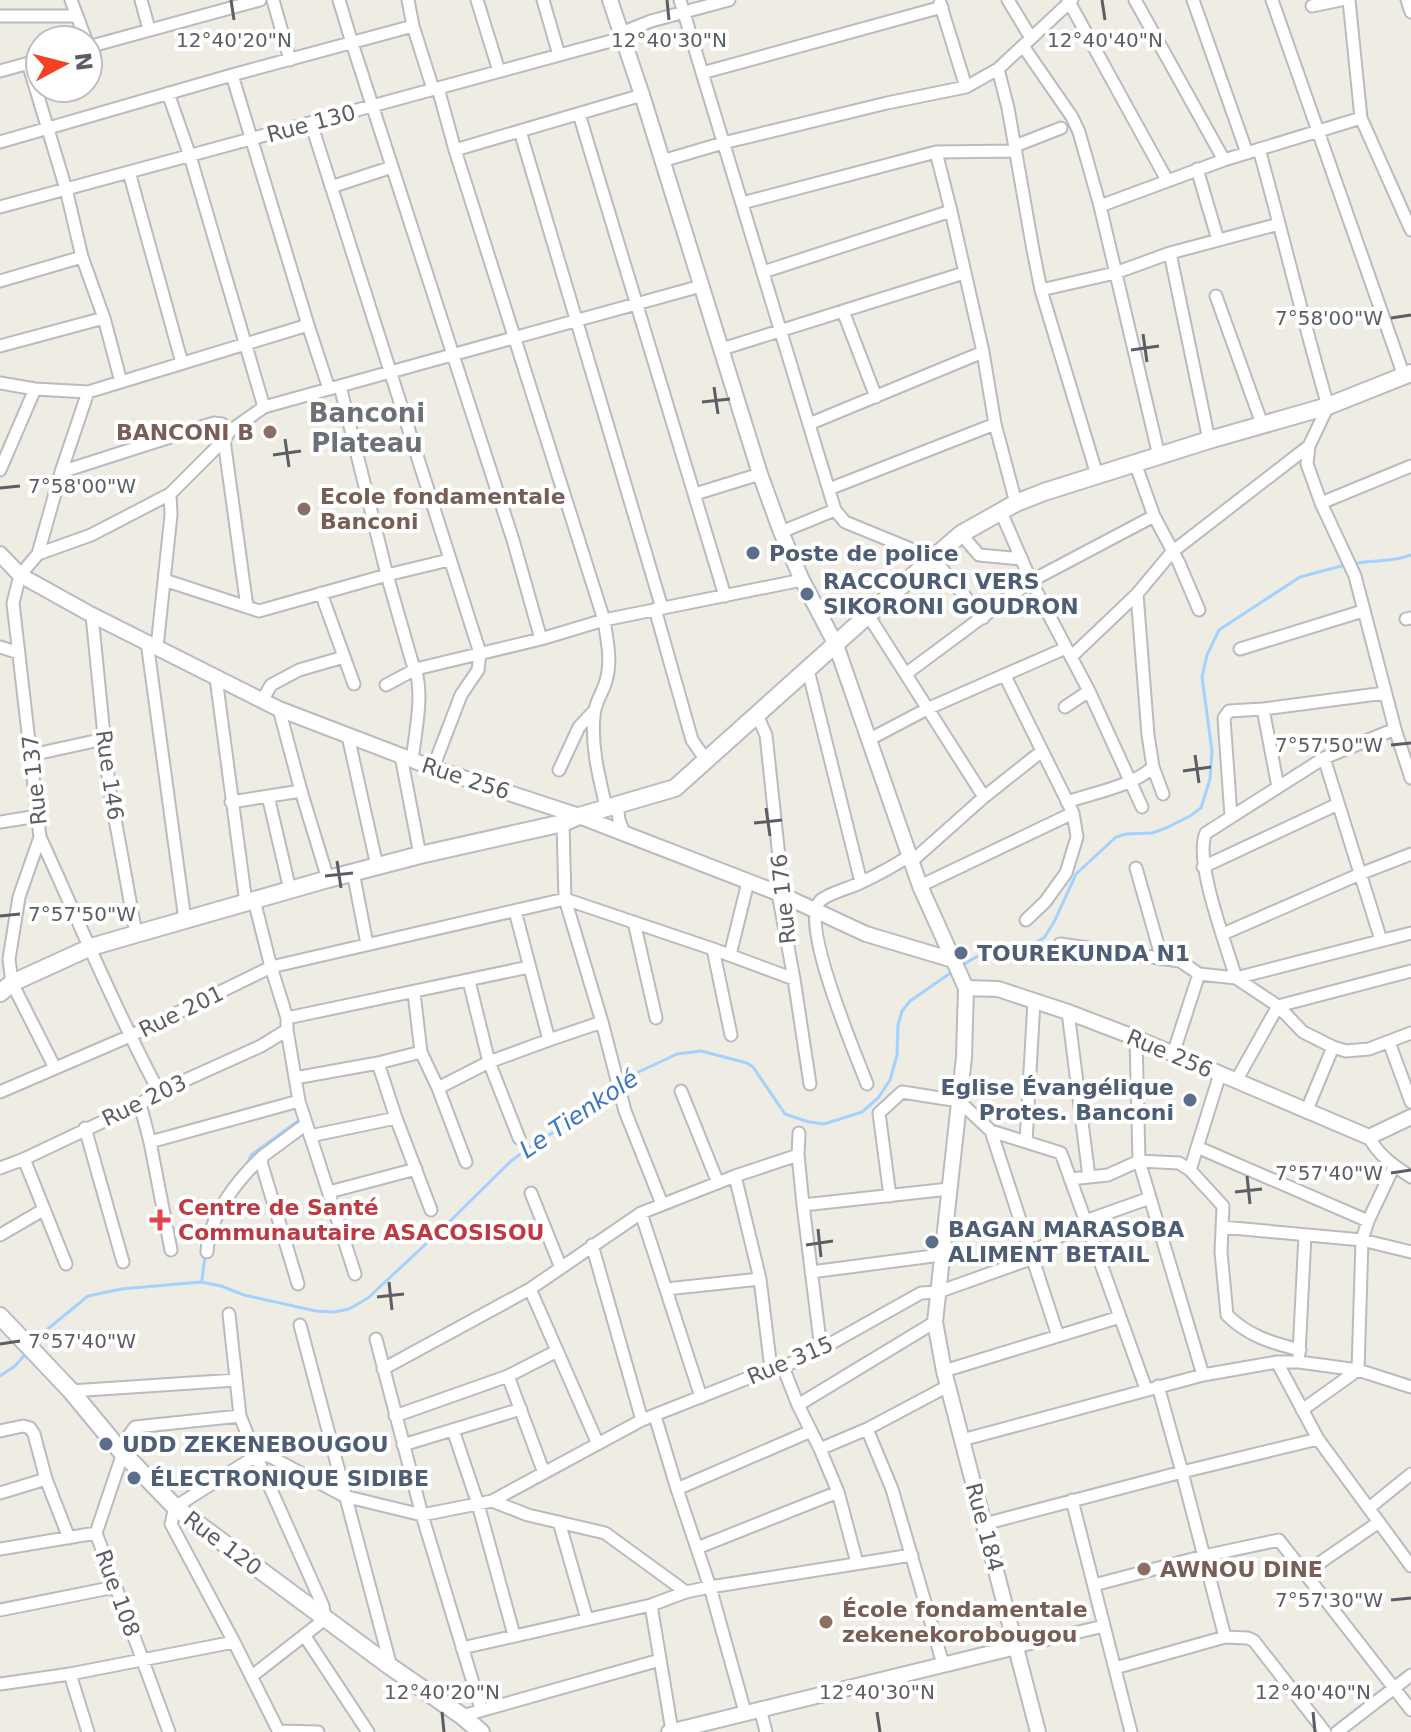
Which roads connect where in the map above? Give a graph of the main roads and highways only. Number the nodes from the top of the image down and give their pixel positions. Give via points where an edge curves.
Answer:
1 (1407, 375) edge
2 (6, 988) edge
3 (0, 1316) edge
4 (480, 1732) edge

1 - 2 main road via 1328,406 1044,492 961,534 675,788 563,823 353,872 91,947
3 - 4 main road, Rue 120 via 175,1507

